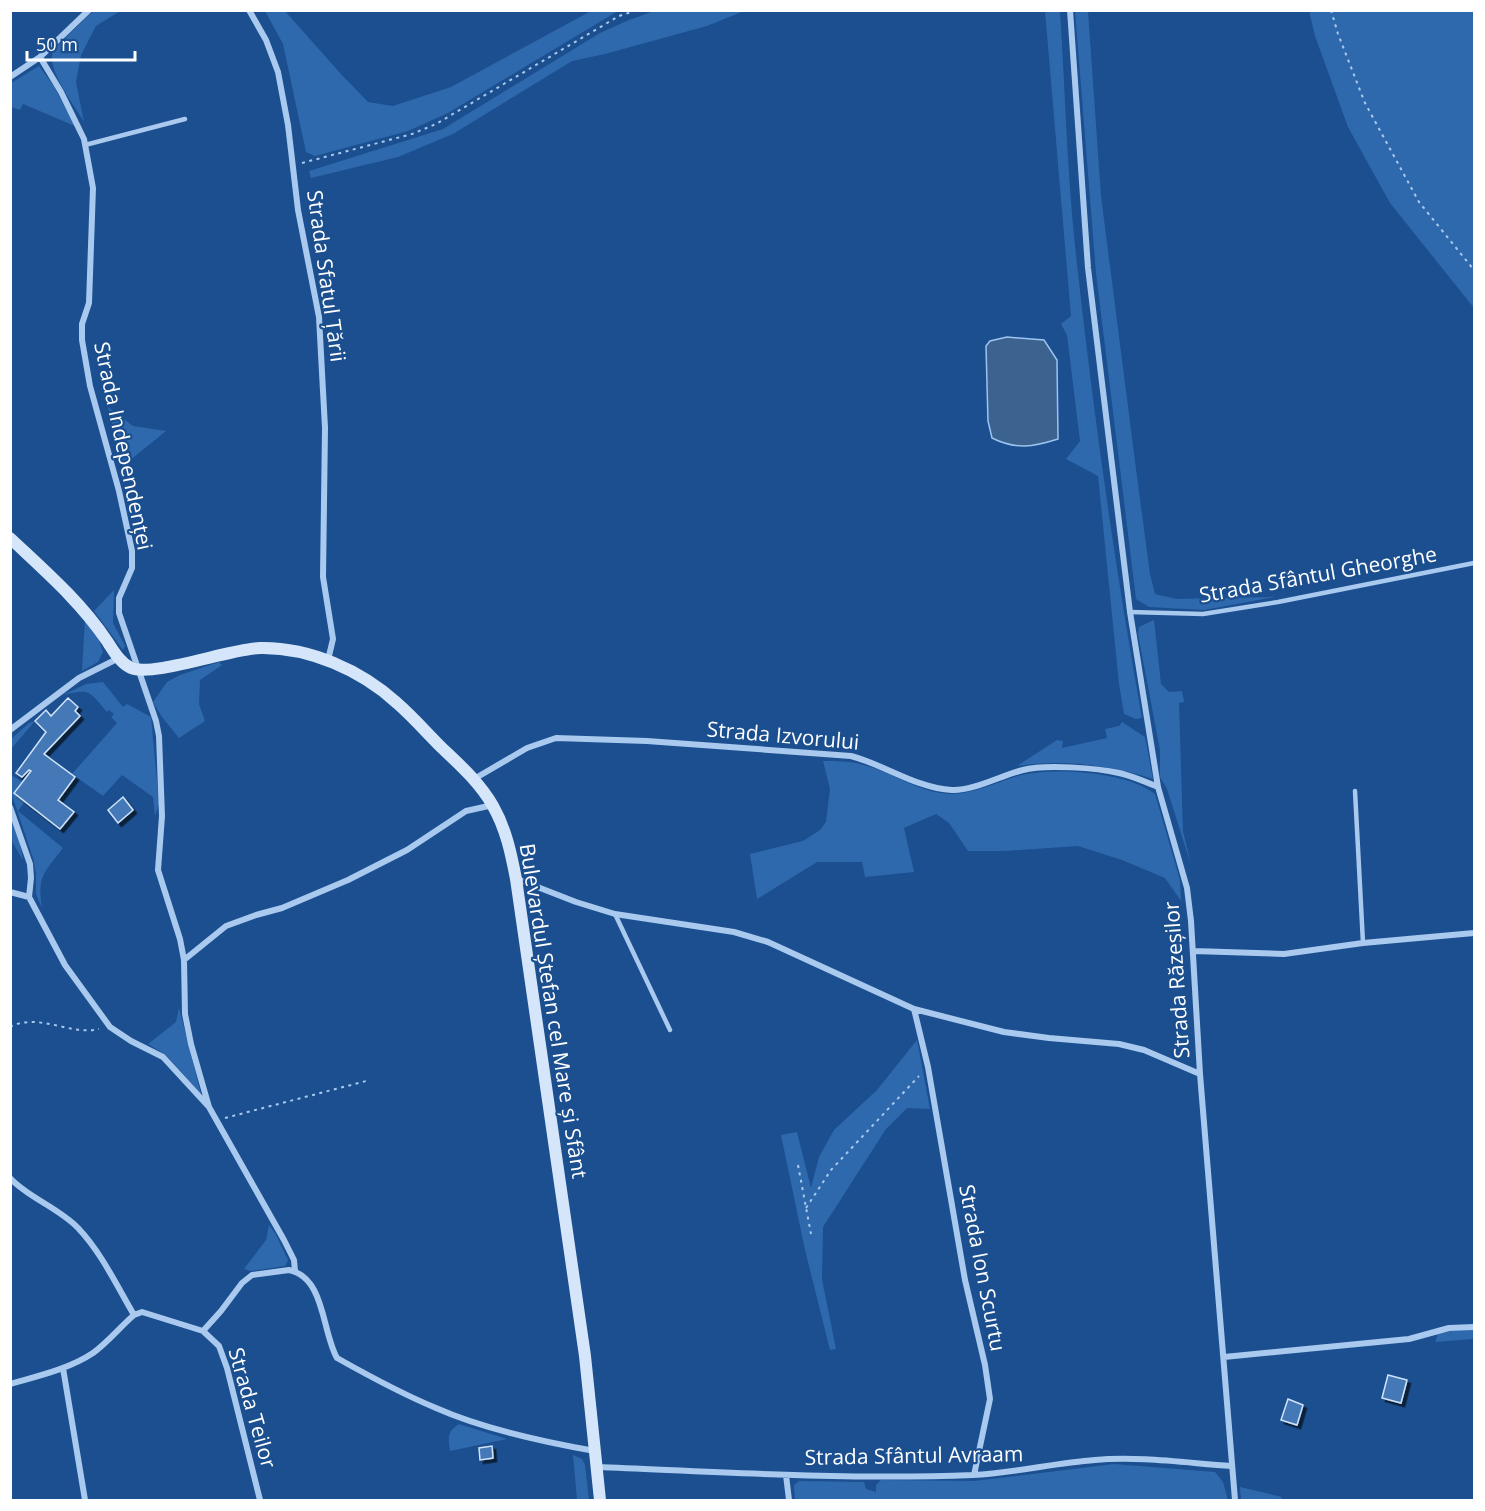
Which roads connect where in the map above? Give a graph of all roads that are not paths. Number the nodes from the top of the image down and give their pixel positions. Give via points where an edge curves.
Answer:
1 (89, 10) edge
2 (249, 10) edge
3 (1070, 10) edge
4 (40, 57) junction
5 (10, 77) edge
6 (185, 120) dead end
7 (85, 145) junction
8 (10, 538) edge
9 (1474, 563) edge
10 (1130, 612) junction
11 (119, 658) junction
12 (328, 660) junction
13 (138, 670) junction
14 (10, 730) edge
15 (474, 779) junction
16 (1158, 787) junction
17 (1355, 791) dead end
18 (493, 805) junction
19 (10, 807) edge
20 (516, 879) junction
21 (10, 892) edge
22 (29, 897) junction
23 (615, 914) junction
24 (1474, 933) edge
25 (1363, 943) junction
26 (1194, 951) junction
27 (183, 960) junction
28 (914, 1009) junction
29 (670, 1030) dead end
30 (1200, 1074) junction
31 (209, 1107) junction
32 (10, 1178) edge
33 (295, 1271) junction
34 (134, 1315) junction
35 (1474, 1327) edge
36 (203, 1330) junction
37 (1224, 1357) junction
38 (63, 1368) junction
39 (10, 1384) edge
40 (596, 1451) junction
41 (1231, 1466) junction
42 (597, 1467) junction
43 (974, 1474) junction
44 (786, 1476) junction
45 (85, 1500) edge
46 (260, 1500) edge
47 (600, 1500) edge
48 (789, 1500) edge
49 (1235, 1500) edge

1 - 4 street
2 - 12 street, Strada Sfatul Țării via 278,72 298,210 319,317 325,428 323,577 333,639
3 - 10 street, Strada Răzeșilor via 1088,268
4 - 5 street
4 - 7 street, Strada Independenței
6 - 7 lane
7 - 13 street, Strada Independenței via 93,199 89,303 82,340 132,551 132,568 119,598 119,613
8 - 11 street via 74,598
9 - 10 lane, Strada Sfântul Gheorghe via 1203,614
10 - 16 street, Strada Răzeșilor
11 - 13 street
11 - 14 street via 79,678
12 - 13 street, Bulevardul Ștefan cel Mare și Sfânt via 294,650 261,648
12 - 15 street, Bulevardul Ștefan cel Mare și Sfânt via 395,701
13 - 27 street, Strada Independenței via 159,736 162,816 158,870
15 - 16 street, Strada Izvorului via 527,748 556,738 851,756 930,787 954,790 1024,769 1060,766 1119,772
15 - 18 street, Bulevardul Ștefan cel Mare și Sfânt
16 - 26 street, Strada Răzeșilor via 1187,888
17 - 25 lane
18 - 20 street, Bulevardul Ștefan cel Mare și Sfânt via 509,840
18 - 27 street via 466,811 407,850 348,880 226,926
19 - 22 street via 30,864
20 - 23 street
20 - 40 street, Bulevardul Ștefan cel Mare și Sfânt
21 - 22 street
22 - 31 street via 65,965 110,1027 163,1057
23 - 28 street via 734,932 768,942
23 - 29 lane
24 - 25 street
25 - 26 street via 1284,954
26 - 30 street, Strada Răzeșilor
27 - 31 street, Strada Independenței via 185,1014
28 - 30 street via 1004,1032 1119,1044 1144,1050
28 - 43 street, Strada Ion Scurtu via 990,1399
30 - 37 street, Strada Răzeșilor
31 - 33 street via 288,1247
32 - 34 street via 78,1228
33 - 36 street via 252,1275
33 - 40 street via 309,1280 316,1293 338,1358 443,1411 556,1444
34 - 36 street via 142,1312
34 - 38 street via 94,1352
35 - 37 street via 1449,1328 1408,1340
36 - 46 street, Strada Teilor via 219,1346 227,1368
37 - 41 street, Strada Răzeșilor
38 - 39 street
38 - 45 street
40 - 42 street, Bulevardul Ștefan cel Mare și Sfânt
41 - 43 street, Strada Sfântul Avraam via 1095,1460 1019,1472
41 - 49 street, Strada Răzeșilor
42 - 44 street, Strada Sfântul Avraam
42 - 47 street, Bulevardul Ștefan cel Mare și Sfânt
43 - 44 street, Strada Sfântul Avraam
44 - 48 street

